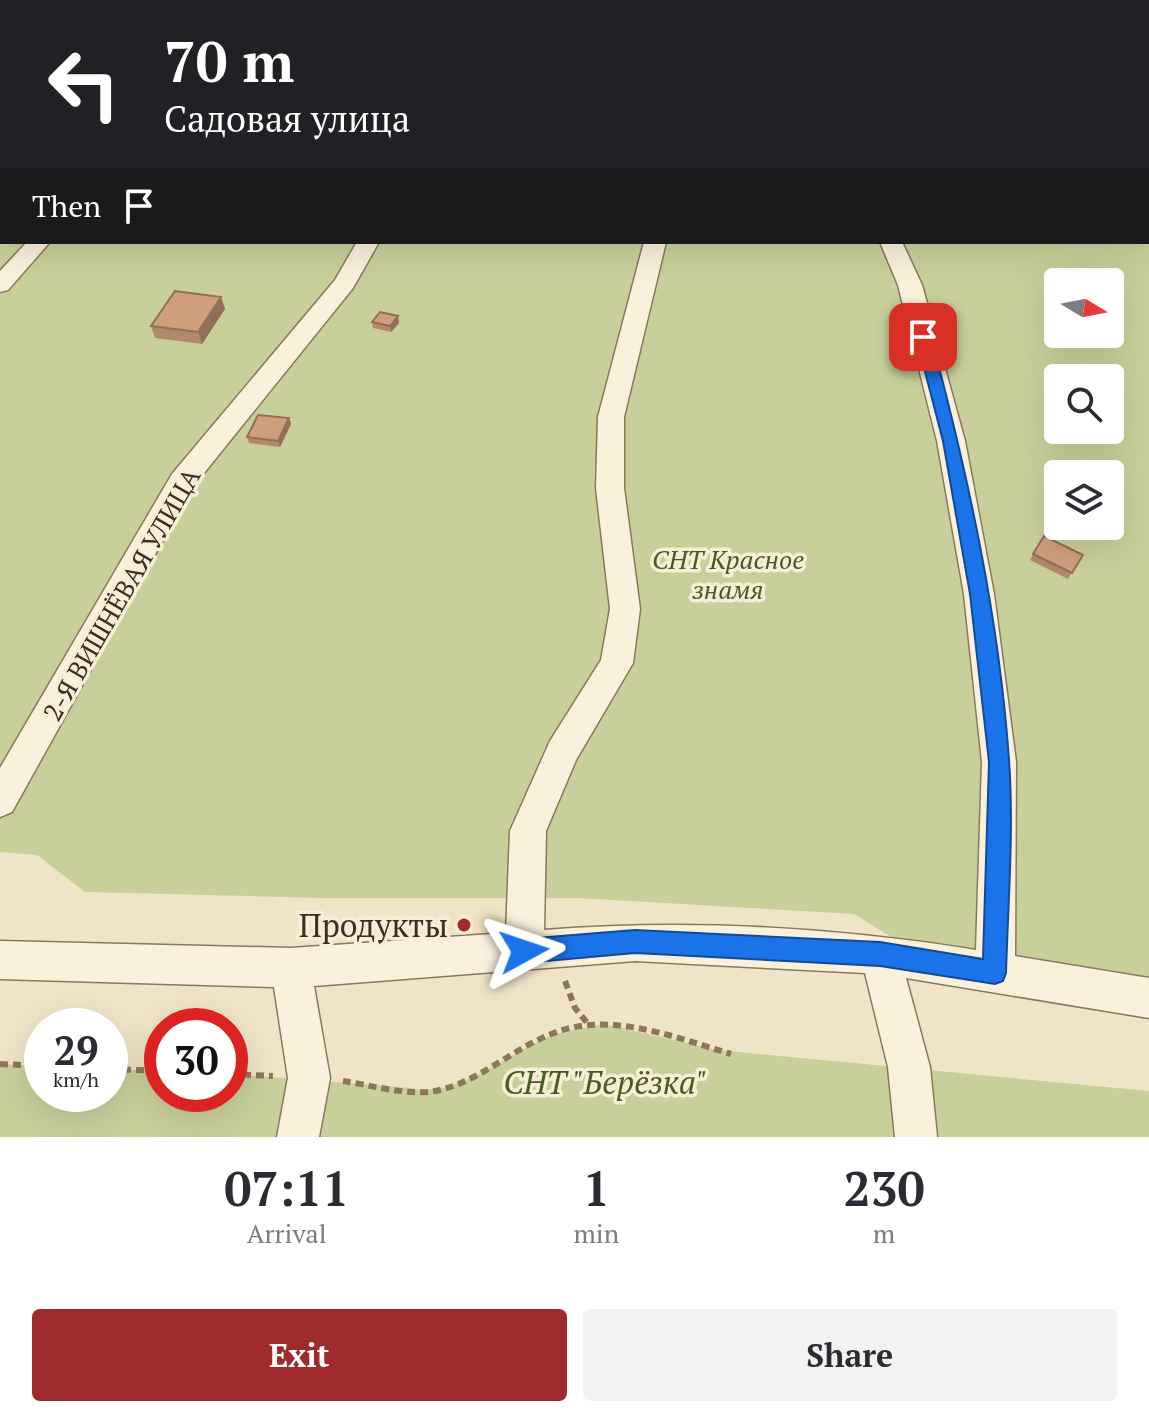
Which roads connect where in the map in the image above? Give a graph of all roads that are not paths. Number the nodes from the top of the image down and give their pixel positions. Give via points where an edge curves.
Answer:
1 (37, 244) edge
2 (367, 244) edge
3 (654, 244) edge
4 (892, 244) edge
5 (0, 285) edge
6 (0, 801) edge
7 (533, 950) junction
8 (880, 954) junction
9 (0, 960) edge
10 (291, 968) junction
11 (995, 973) junction
12 (1149, 998) edge
13 (298, 1137) edge
14 (916, 1137) edge

1 - 5 street
2 - 6 street, 2-Я ВИШНЁВАЯ УЛИЦА via 345,283 182,481
3 - 7 street via 611,417 610,488 625,609 617,663 562,752 528,831
4 - 11 street via 910,285 951,441 979,594 999,762
7 - 8 street via 635,942
7 - 10 street
8 - 11 street
8 - 14 street via 909,1067
9 - 10 street
10 - 13 street via 309,1078
11 - 12 street

